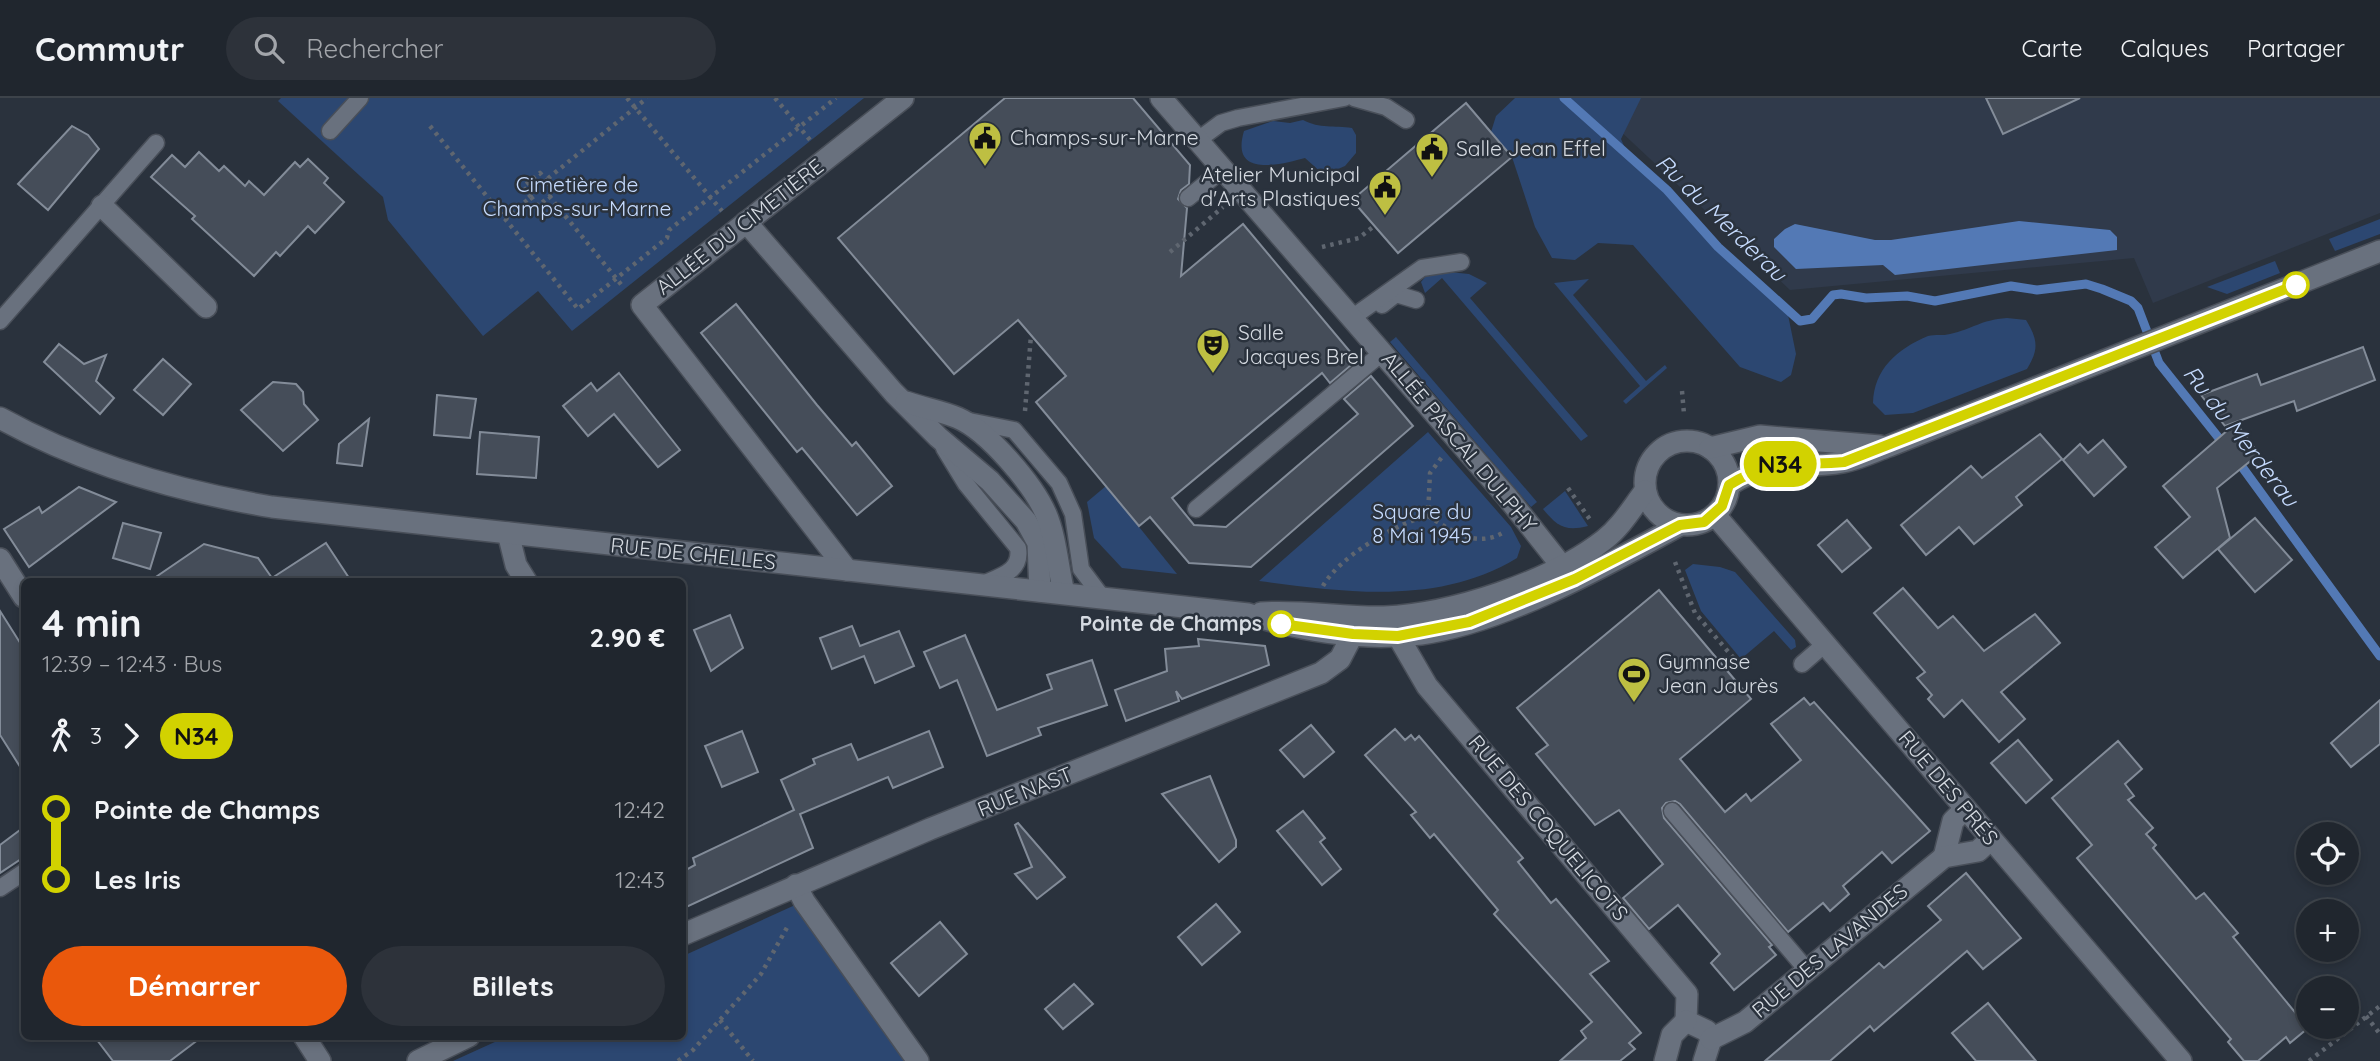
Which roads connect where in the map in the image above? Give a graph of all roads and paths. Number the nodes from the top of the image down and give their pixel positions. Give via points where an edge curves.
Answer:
1 (360, 98) edge
2 (627, 98) edge
3 (647, 98) edge
4 (775, 98) edge
5 (836, 98) edge
6 (903, 98) edge
7 (1161, 98) edge
8 (1344, 98) edge
9 (1354, 98) edge
10 (635, 108) junction
11 (1406, 120) dead end
12 (430, 126) dead end
13 (799, 127) junction
14 (330, 131) dead end
15 (1198, 140) junction
16 (156, 143) dead end
17 (825, 160) junction
18 (1223, 169) junction
19 (546, 180) junction
20 (549, 196) junction
21 (531, 197) junction
22 (710, 198) junction
23 (1188, 198) dead end
24 (102, 206) junction
25 (1221, 209) dead end
26 (505, 219) junction
27 (746, 222) junction
28 (1374, 226) dead end
29 (2380, 251) edge
30 (1170, 252) dead end
31 (1304, 262) junction
32 (1461, 262) dead end
33 (615, 279) junction
34 (1416, 300) dead end
35 (642, 305) junction
36 (206, 307) dead end
37 (0, 321) edge
38 (1356, 321) junction
39 (1031, 335) dead end
40 (1382, 352) junction
41 (1682, 391) dead end
42 (902, 401) junction
43 (1684, 414) dead end
44 (1025, 417) dead end
45 (0, 418) edge
46 (960, 419) junction
47 (938, 437) junction
48 (1889, 446) junction
49 (1710, 447) junction
50 (1443, 456) dead end
51 (1729, 485) junction
52 (1568, 488) dead end
53 (1645, 491) junction
54 (1196, 509) dead end
55 (1715, 515) junction
56 (1428, 516) junction
57 (1594, 525) dead end
58 (1680, 525) junction
59 (1511, 527) dead end
60 (508, 533) junction
61 (0, 559) edge
62 (1675, 562) dead end
63 (1561, 565) junction
64 (847, 570) junction
65 (524, 578) edge
66 (980, 585) junction
67 (1323, 586) dead end
68 (1040, 591) junction
69 (21, 592) edge
70 (1064, 593) junction
71 (1102, 597) junction
72 (1248, 614) junction
73 (1353, 634) junction
74 (1398, 636) junction
75 (1825, 644) junction
76 (1737, 662) dead end
77 (1802, 664) dead end
78 (1965, 809) junction
79 (1672, 811) dead end
80 (1991, 839) junction
81 (1944, 857) junction
82 (21, 874) edge
83 (0, 888) edge
84 (800, 893) junction
85 (686, 934) edge
86 (1807, 970) junction
87 (2380, 1006) edge
88 (2366, 1016) junction
89 (720, 1020) junction
90 (1686, 1021) junction
91 (2380, 1034) edge
92 (1711, 1038) junction
93 (307, 1040) edge
94 (461, 1040) edge
95 (320, 1061) edge
96 (418, 1061) edge
97 (678, 1061) edge
98 (753, 1061) edge
99 (918, 1061) edge
100 (1665, 1061) edge
101 (1704, 1061) edge
102 (2181, 1061) edge
103 (2309, 1061) edge

1 - 14 lane
2 - 10 path
3 - 10 path
4 - 13 path
5 - 13 path
6 - 17 street, ALLÉE DU CIMETIÈRE
7 - 15 street, ALLÉE PASCAL DULPHY
8 - 15 lane via 1238,118 1221,123
9 - 11 lane via 1386,107
10 - 19 path
10 - 22 path
12 - 26 path
13 - 17 path
13 - 22 path
15 - 18 street, ALLÉE PASCAL DULPHY
16 - 24 lane
17 - 27 street, ALLÉE DU CIMETIÈRE
18 - 23 lane
18 - 31 street, ALLÉE PASCAL DULPHY
19 - 20 path via 555,192
19 - 21 path via 540,173 523,187
20 - 21 path via 538,205
20 - 33 path
21 - 26 path
22 - 27 path via 722,211
22 - 33 path
24 - 36 street
24 - 37 lane
25 - 30 path
26 - 33 path via 578,309
27 - 35 street, ALLÉE DU CIMETIÈRE
27 - 42 street
28 - 31 path via 1359,238 1323,247
29 - 48 street
31 - 38 street, ALLÉE PASCAL DULPHY
32 - 38 lane via 1422,268 1403,278
33 - 35 path
34 - 38 lane via 1396,294
35 - 64 street, ALLÉE DU CIMETIÈRE
38 - 40 street, ALLÉE PASCAL DULPHY
39 - 44 path
40 - 54 lane
40 - 63 street, ALLÉE PASCAL DULPHY
41 - 43 path
42 - 46 street
42 - 47 street
45 - 60 street, RUE DE CHELLES via 119,471 205,496
46 - 70 street via 990,441 1041,503
46 - 71 lane via 1014,430 1059,483 1073,514 1081,569
47 - 66 lane via 966,484 1018,548 1016,566 1009,573
47 - 68 street via 990,481 1034,533
48 - 49 street via 1760,436
48 - 51 street via 1844,462 1762,467
49 - 51 street via 1727,470
49 - 53 street via 1683,441 1670,444 1650,464
50 - 56 path via 1430,473
51 - 55 street
52 - 57 path
53 - 58 street via 1657,513
53 - 63 street via 1603,541
55 - 58 street
55 - 75 street, RUE DES PRÉS
56 - 59 path via 1469,538 1494,537
56 - 67 path via 1388,530 1331,572
58 - 74 street, RUE DE CHELLES via 1621,558 1487,617
60 - 64 street, RUE DE CHELLES
60 - 65 street
61 - 69 street
62 - 76 path via 1695,613
63 - 72 street via 1486,598 1424,613 1382,617 1295,611
64 - 66 street, RUE DE CHELLES
66 - 68 street, RUE DE CHELLES
68 - 70 street, RUE DE CHELLES
70 - 71 street, RUE DE CHELLES
71 - 72 street, RUE DE CHELLES
72 - 73 street, RUE DE CHELLES via 1290,627
73 - 74 street, RUE DE CHELLES
73 - 84 street, RUE NAST via 1340,659 1321,673
74 - 90 street, RUE DES COQUELICOTS via 1427,686 1687,994
75 - 77 lane
75 - 78 street, RUE DES PRÉS
78 - 80 street, RUE DES PRÉS
78 - 81 street via 1953,821
79 - 86 lane
80 - 81 street, RUE DES LAVANDES via 1978,851
80 - 102 street, RUE DES PRÉS
81 - 86 street, RUE DES LAVANDES
82 - 83 lane
84 - 85 street, RUE NAST
84 - 89 path via 761,974
84 - 99 street
86 - 92 street, RUE DES LAVANDES via 1745,1022
87 - 88 path
88 - 91 path
88 - 103 path
89 - 97 path
89 - 98 path
90 - 92 street via 1702,1026
90 - 100 street via 1672,1035
92 - 101 street
93 - 95 street
94 - 96 street

